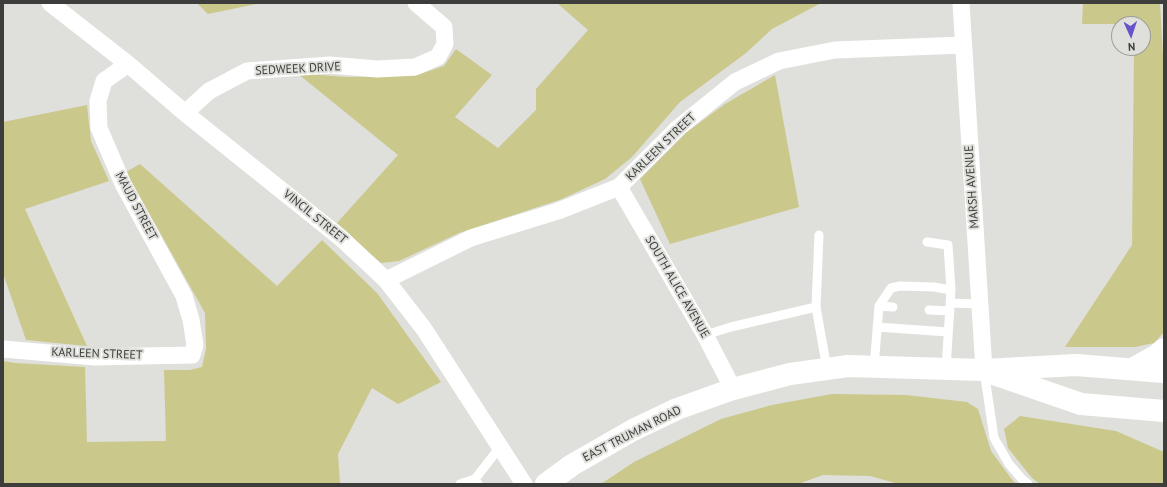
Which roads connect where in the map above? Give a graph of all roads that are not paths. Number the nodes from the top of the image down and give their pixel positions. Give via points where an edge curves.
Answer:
1 (50, 3) edge
2 (416, 3) edge
3 (960, 3) edge
4 (963, 45) junction
5 (128, 64) junction
6 (185, 113) junction
7 (619, 187) junction
8 (819, 235) dead end
9 (927, 242) dead end
10 (386, 280) junction
11 (951, 290) junction
12 (980, 304) junction
13 (879, 306) junction
14 (893, 306) dead end
15 (816, 307) junction
16 (950, 307) junction
17 (929, 310) dead end
18 (877, 327) junction
19 (948, 332) junction
20 (705, 335) junction
21 (3, 349) edge
22 (1164, 349) edge
23 (192, 355) joint
24 (874, 367) junction
25 (827, 369) junction
26 (946, 369) junction
27 (984, 370) junction
28 (1132, 370) junction
29 (1164, 372) edge
30 (733, 389) junction
31 (1164, 411) edge
32 (500, 447) junction
33 (476, 481) edge
34 (460, 484) edge
35 (524, 484) edge
36 (546, 484) edge
37 (1028, 484) edge

1 - 5 street, VINCIL STREET
2 - 6 street, SEDWEEK DRIVE via 444,26 445,44 438,56 415,67 377,69 330,65 247,71 209,91
3 - 4 street, MARSH AVENUE
4 - 7 street, KARLEEN STREET via 835,50 779,61 735,82 678,128
4 - 12 street, MARSH AVENUE
5 - 6 street, VINCIL STREET
5 - 23 street, MAUD STREET via 104,82 98,101 99,128 123,184 184,296 195,345
6 - 10 street, VINCIL STREET via 342,238
7 - 10 street, KARLEEN STREET via 558,211 471,238
7 - 20 street, SOUTH ALICE AVENUE
8 - 15 lane
9 - 11 lane via 948,245
10 - 32 street, VINCIL STREET via 424,329
11 - 13 lane via 934,287 891,288
11 - 16 lane
12 - 16 lane
12 - 27 street, MARSH AVENUE
13 - 14 lane
13 - 18 lane
15 - 20 lane
15 - 25 lane
16 - 17 lane
16 - 19 lane
18 - 19 lane
18 - 24 lane
19 - 26 lane
20 - 30 street, SOUTH ALICE AVENUE
21 - 23 street, KARLEEN STREET via 95,357
22 - 28 main road
24 - 25 main road, EAST TRUMAN ROAD via 848,366
24 - 26 main road, EAST TRUMAN ROAD
25 - 30 main road, EAST TRUMAN ROAD via 790,374
26 - 27 main road, EAST TRUMAN ROAD
27 - 28 main road, EAST TRUMAN ROAD via 1076,365
27 - 31 main road, EAST TRUMAN ROAD via 1081,404
27 - 37 lane via 994,438 1009,464
28 - 29 main road, EAST TRUMAN ROAD
30 - 36 main road, EAST TRUMAN ROAD via 678,409 633,430 572,465
32 - 33 lane
32 - 35 street, VINCIL STREET
33 - 34 lane

